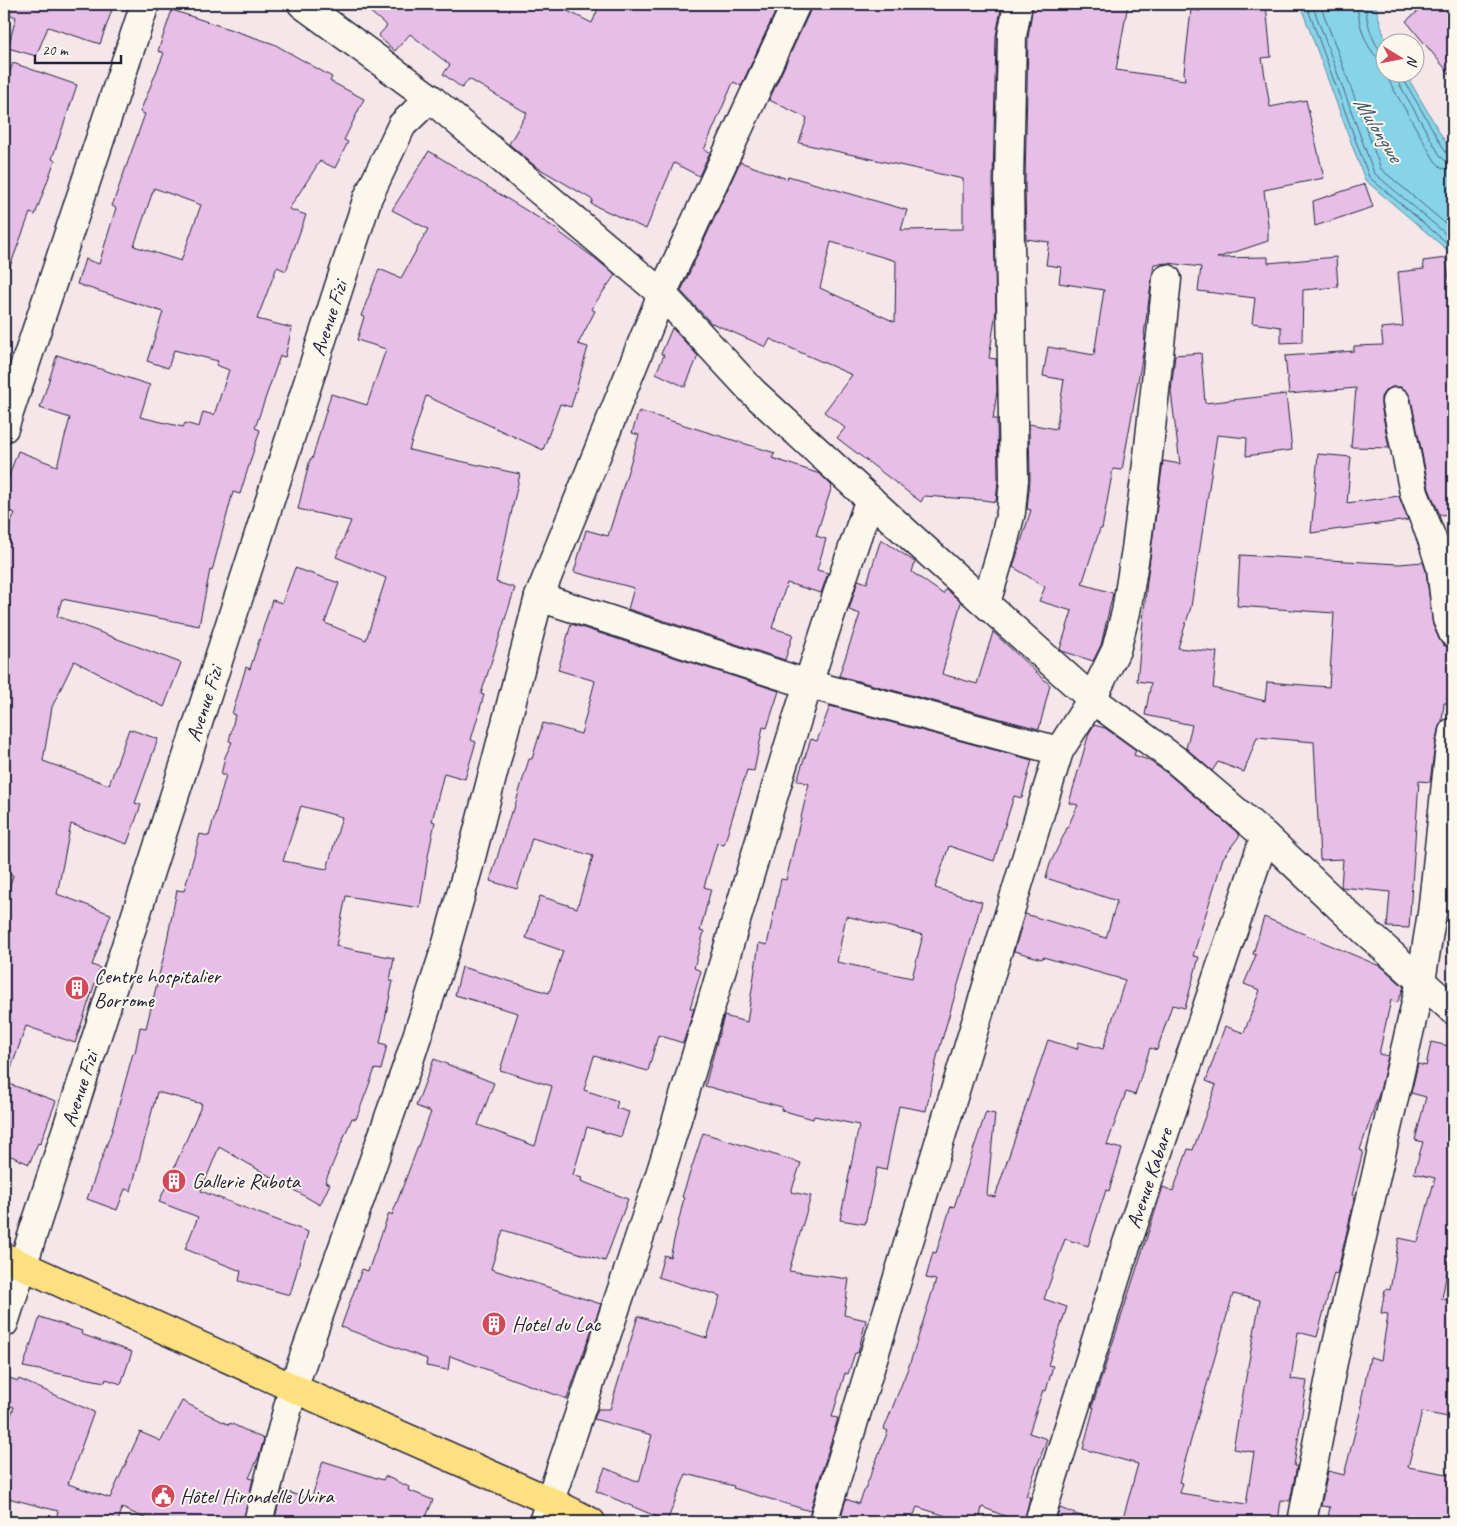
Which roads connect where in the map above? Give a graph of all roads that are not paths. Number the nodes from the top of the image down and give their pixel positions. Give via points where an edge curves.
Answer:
1 (145, 4) edge
2 (302, 4) edge
3 (796, 4) edge
4 (1018, 4) edge
5 (430, 98) junction
6 (1167, 279) dead end
7 (662, 294) junction
8 (1396, 402) dead end
9 (4, 428) edge
10 (870, 499) junction
11 (539, 598) junction
12 (986, 603) junction
13 (1453, 633) edge
14 (808, 684) junction
15 (1092, 699) junction
16 (1453, 732) edge
17 (1059, 752) junction
18 (1265, 836) junction
19 (1421, 981) junction
20 (1453, 1010) edge
21 (13, 1261) edge
22 (4, 1323) edge
23 (293, 1388) junction
24 (546, 1512) edge
25 (258, 1522) edge
26 (591, 1522) edge
27 (823, 1522) edge
28 (1039, 1522) edge
29 (1302, 1522) edge

1 - 9 street
2 - 5 street
3 - 7 street
4 - 12 street via 1012,36 1008,183 1014,480 1012,512
5 - 7 street
5 - 21 street, Avenue Fizi via 402,126 368,197
6 - 15 street via 1148,456 1126,612 1116,650
7 - 10 street via 753,392
7 - 11 street
8 - 13 street via 1414,493 1441,568 1447,619
10 - 12 street
10 - 14 street
11 - 14 street
11 - 23 street via 445,950 409,1062
12 - 15 street
14 - 17 street
14 - 24 street via 667,1151
15 - 17 street
15 - 18 street via 1177,761
16 - 19 street
17 - 27 street
18 - 19 street
18 - 28 street, Avenue Kabare via 1119,1267
19 - 20 street
19 - 29 street via 1332,1362
21 - 22 street, Avenue Fizi
21 - 23 highway
23 - 24 highway
23 - 25 street
24 - 26 highway

